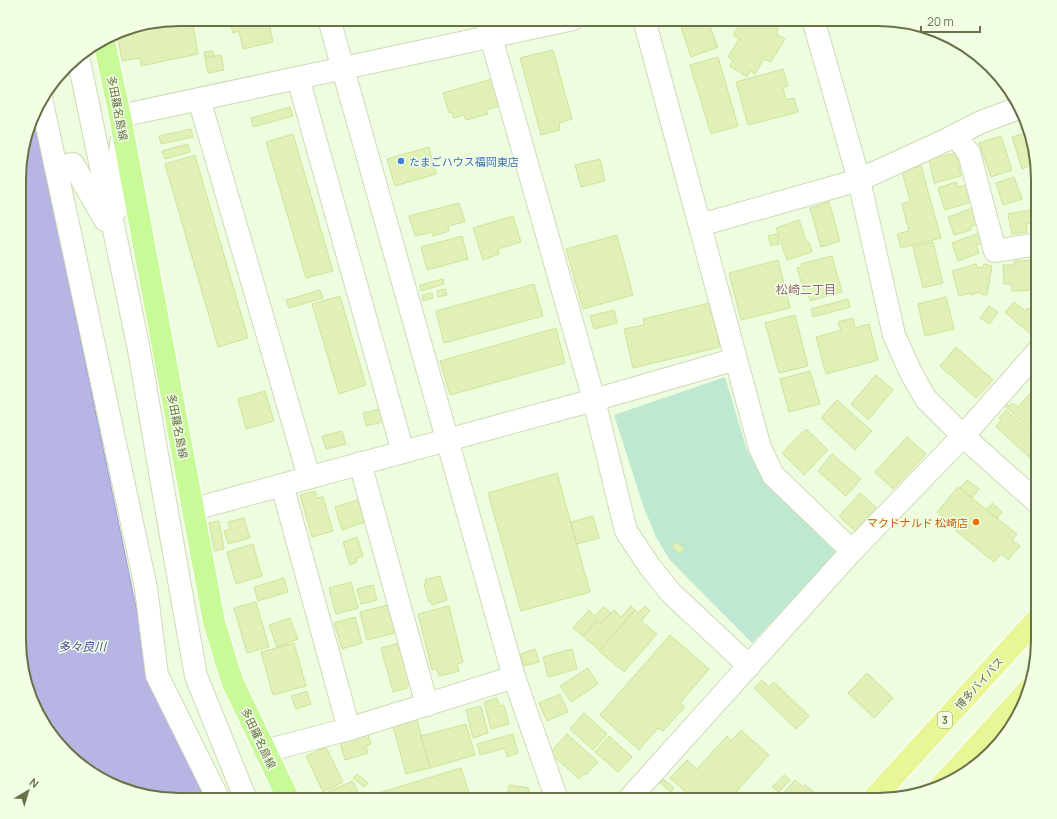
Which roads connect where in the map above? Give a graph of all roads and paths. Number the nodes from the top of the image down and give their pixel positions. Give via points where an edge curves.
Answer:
1 (331, 26) edge
2 (508, 26) edge
3 (646, 26) edge
4 (815, 26) edge
5 (489, 28) edge
6 (105, 46) edge
7 (79, 63) edge
8 (343, 68) junction
9 (298, 78) junction
10 (200, 99) junction
11 (44, 108) edge
12 (1014, 110) edge
13 (121, 122) junction
14 (955, 135) junction
15 (56, 168) junction
16 (859, 180) junction
17 (700, 225) junction
18 (116, 238) junction
19 (1031, 245) edge
20 (736, 359) junction
21 (1031, 359) edge
22 (594, 400) junction
23 (153, 435) junction
24 (963, 436) junction
25 (446, 440) junction
26 (403, 452) junction
27 (360, 463) junction
28 (309, 477) junction
29 (282, 485) junction
30 (1031, 497) edge
31 (194, 509) junction
32 (852, 551) junction
33 (181, 594) junction
34 (1031, 626) edge
35 (749, 666) junction
36 (514, 677) junction
37 (1016, 704) edge
38 (426, 705) junction
39 (349, 729) junction
40 (265, 751) junction
41 (962, 768) edge
42 (216, 793) edge
43 (243, 793) edge
44 (286, 793) edge
45 (555, 793) edge
46 (634, 793) edge
47 (878, 793) edge

1 - 8 street
2 - 5 street
3 - 17 street
4 - 16 street
5 - 8 street
5 - 22 street
6 - 13 main road, 多田羅名島線
7 - 18 street
8 - 9 street
8 - 25 street
9 - 10 street
9 - 26 street
10 - 13 street
10 - 28 street
11 - 15 street
12 - 14 street via 980,122
13 - 18 street
13 - 31 main road, 多田羅名島線
14 - 16 street
14 - 19 street via 969,153 995,251
15 - 18 street via 73,164
15 - 42 street via 146,588 158,675
16 - 17 street
16 - 24 street via 894,335 911,373 926,398
17 - 20 street
18 - 23 street
20 - 22 street
20 - 32 street via 760,448 773,475
21 - 24 street
22 - 25 street
22 - 35 street via 626,531 671,593
23 - 31 street
23 - 33 street
24 - 30 street
24 - 32 street
25 - 26 street
25 - 36 street
26 - 27 street
27 - 28 street
27 - 38 street
28 - 29 street
29 - 31 street
29 - 39 street
31 - 33 street
31 - 40 main road, 多田羅名島線 via 214,622 232,681
32 - 35 street
33 - 43 street via 196,676
34 - 47 highway, 博多バイパス / 3
35 - 46 street
36 - 38 street
36 - 45 street
37 - 41 highway
38 - 39 street
39 - 40 street
40 - 44 main road, 多田羅名島線

